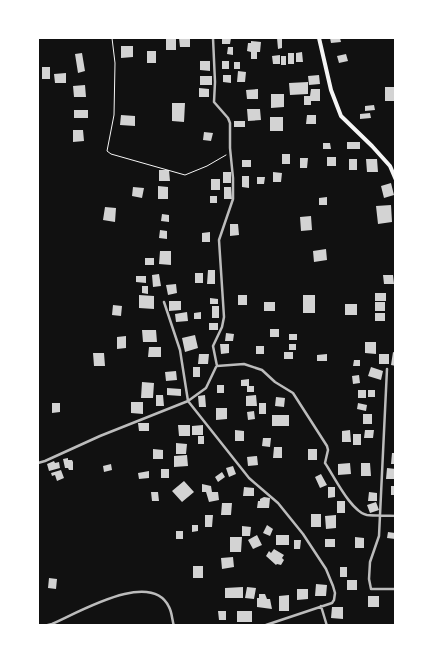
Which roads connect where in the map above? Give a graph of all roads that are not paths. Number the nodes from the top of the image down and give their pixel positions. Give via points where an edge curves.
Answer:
1 (213, 38) edge
2 (319, 38) edge
3 (396, 180) edge
4 (164, 302) dead end
5 (217, 366) junction
6 (387, 369) dead end
7 (188, 401) junction
8 (38, 463) edge
9 (380, 514) junction
10 (396, 516) edge
11 (396, 589) edge
12 (321, 606) junction
13 (266, 625) edge
14 (44, 626) edge
15 (174, 626) edge
16 (327, 626) edge

1 - 5 street via 214,102 228,118 233,199 219,240 224,317 212,346
2 - 3 main road via 331,90 341,116 390,166
4 - 7 street via 180,350
5 - 7 street via 206,388
5 - 9 street via 244,364 262,370 293,393 328,450 325,463 339,487 366,515
6 - 9 street
7 - 8 street
7 - 12 street via 249,478 278,503 326,569 335,593 332,603
9 - 10 street
9 - 11 street via 379,536 370,562 371,590
12 - 13 street
12 - 16 street
14 - 15 street via 132,591 145,591 162,598 169,606

